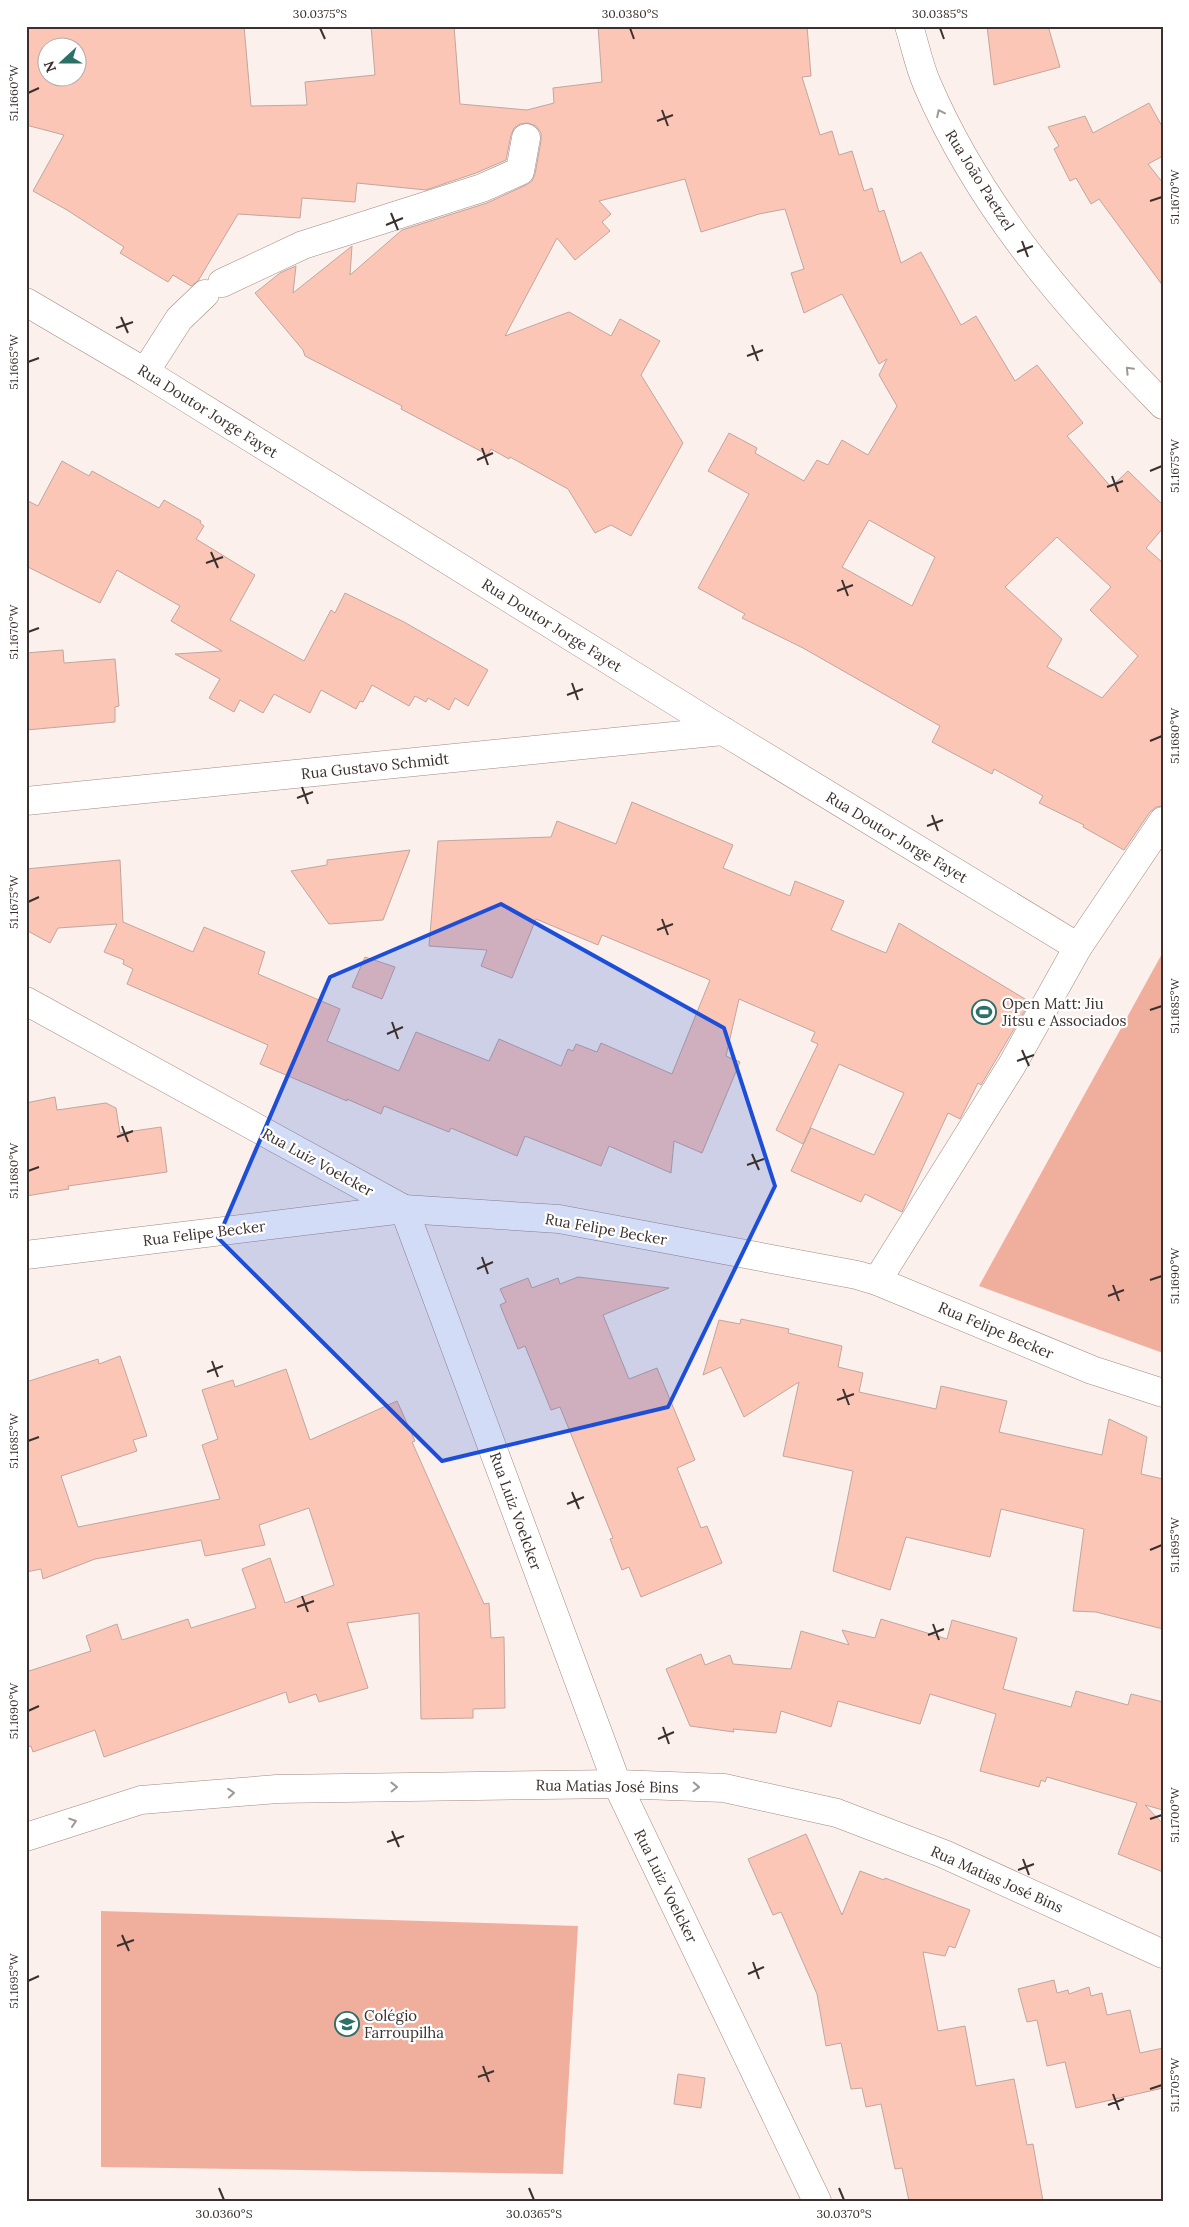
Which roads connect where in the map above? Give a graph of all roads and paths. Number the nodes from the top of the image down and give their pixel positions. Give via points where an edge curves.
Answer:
1 (909, 26) edge
2 (526, 138) dead end
3 (26, 302) edge
4 (146, 372) junction
5 (1163, 405) edge
6 (723, 731) junction
7 (26, 800) edge
8 (1163, 822) edge
9 (1078, 947) junction
10 (26, 1001) edge
11 (404, 1209) junction
12 (26, 1255) edge
13 (878, 1281) junction
14 (1163, 1393) edge
15 (617, 1784) junction
16 (26, 1837) edge
17 (1163, 1954) edge
18 (817, 2201) edge

5 -> 1 street, Rua João Paetzel via 1099,339 996,212 951,135 926,82
2 - 4 street via 520,171 482,188 303,245 213,289 179,319
3 - 4 street, Rua Doutor Jorge Fayet
4 - 6 street, Rua Doutor Jorge Fayet
6 - 7 street, Rua Gustavo Schmidt
6 - 9 street, Rua Doutor Jorge Fayet
8 - 9 street
9 - 13 street via 1012,1065
10 - 11 street, Rua Luiz Voelcker
11 - 12 street, Rua Felipe Becker
11 - 13 street, Rua Felipe Becker via 559,1219
11 - 15 street, Rua Luiz Voelcker
13 - 14 street, Rua Felipe Becker via 1092,1370
16 -> 15 street, Rua Matias José Bins via 141,1800 277,1789
15 -> 17 street, Rua Matias José Bins via 724,1788 837,1813 944,1854
15 - 18 street, Rua Luiz Voelcker

